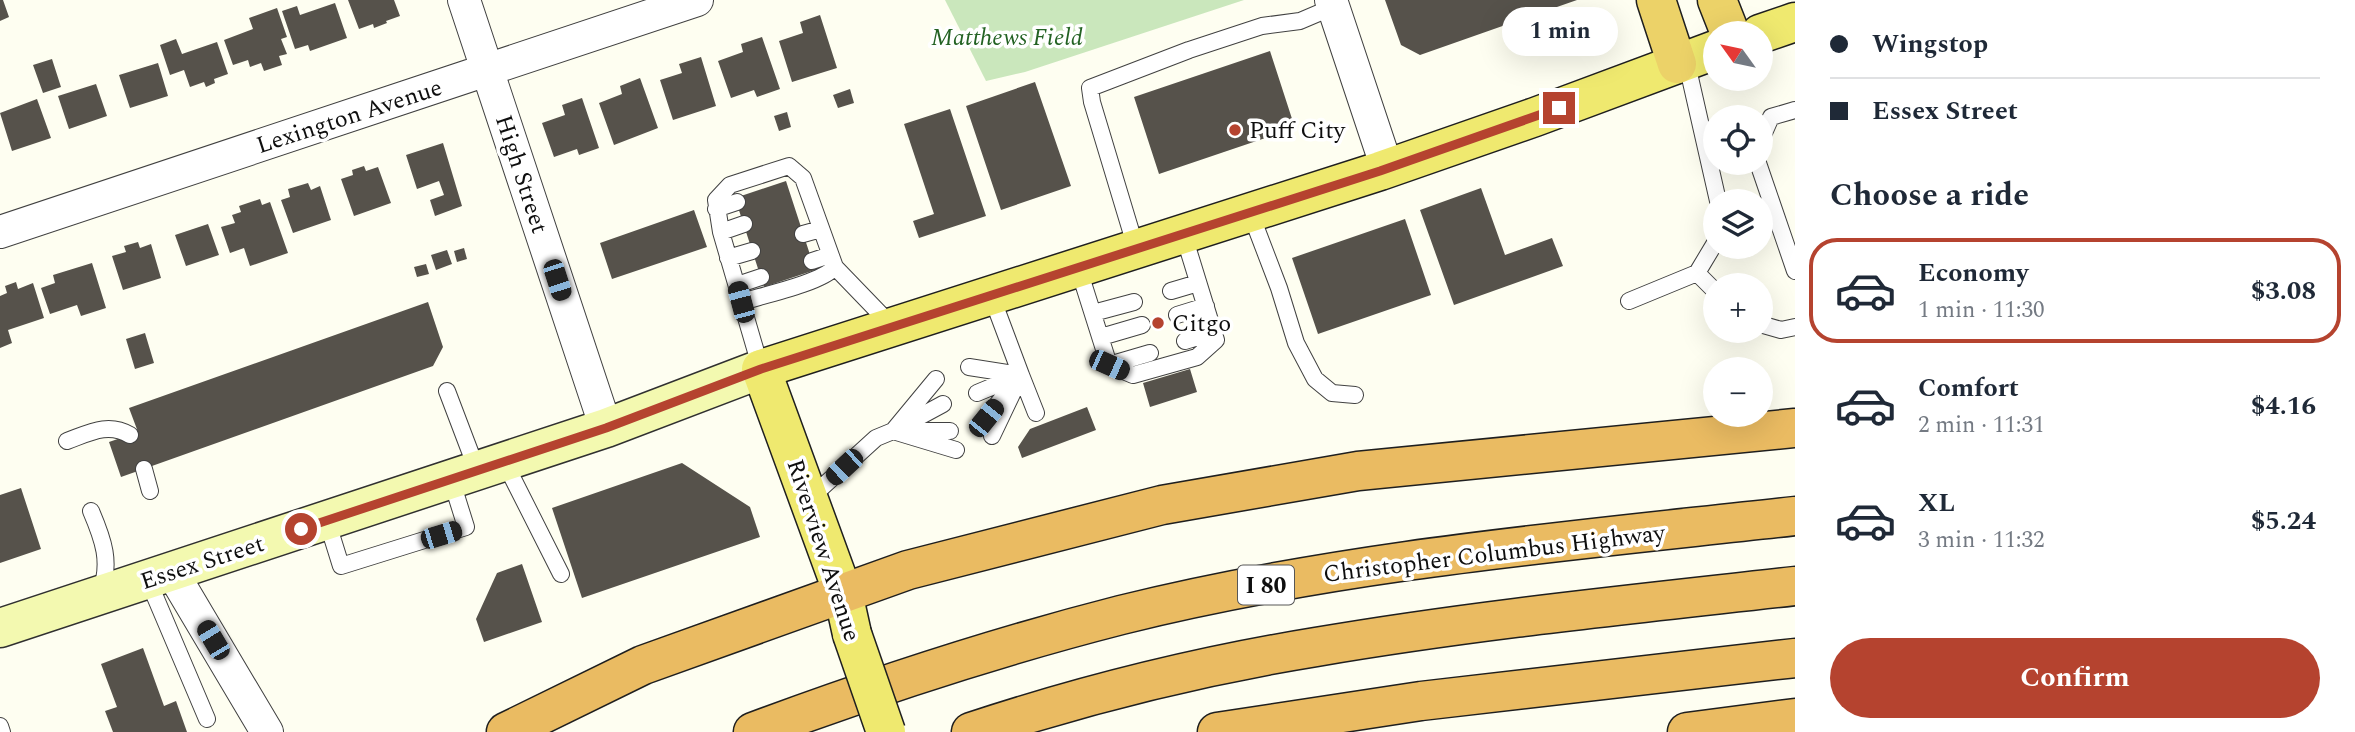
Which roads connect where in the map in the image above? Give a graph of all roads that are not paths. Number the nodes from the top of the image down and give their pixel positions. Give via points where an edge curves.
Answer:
1 (464, 0) edge
2 (697, 0) edge
3 (1656, 0) edge
4 (1717, 0) edge
5 (1332, 4) edge
6 (1725, 21) edge
7 (1795, 22) edge
8 (1773, 30) edge
9 (1693, 58) edge
10 (487, 69) junction
11 (1795, 110) edge
12 (1773, 116) edge
13 (1387, 168) junction
14 (1762, 175) edge
15 (803, 178) junction
16 (786, 184) dead end
17 (1716, 189) edge
18 (811, 201) junction
19 (737, 202) dead end
20 (794, 206) dead end
21 (716, 209) junction
22 (1250, 212) junction
23 (744, 225) dead end
24 (821, 229) junction
25 (0, 232) edge
26 (721, 232) junction
27 (1183, 233) junction
28 (803, 234) dead end
29 (1136, 248) junction
30 (752, 251) dead end
31 (729, 258) junction
32 (1705, 259) edge
33 (812, 261) dead end
34 (832, 261) junction
35 (1078, 267) junction
36 (1795, 271) edge
37 (1697, 273) junction
38 (761, 277) dead end
39 (1703, 279) edge
40 (1198, 283) junction
41 (737, 285) junction
42 (1171, 291) dead end
43 (991, 295) junction
44 (1629, 301) dead end
45 (741, 302) junction
46 (1134, 302) dead end
47 (1206, 306) junction
48 (1093, 313) junction
49 (1177, 315) dead end
50 (1142, 325) dead end
51 (892, 327) junction
52 (1795, 327) edge
53 (1773, 328) edge
54 (1214, 332) junction
55 (1101, 337) junction
56 (1185, 341) dead end
57 (1150, 352) dead end
58 (1109, 365) junction
59 (969, 367) dead end
60 (761, 369) junction
61 (1021, 375) junction
62 (936, 379) dead end
63 (447, 391) dead end
64 (977, 393) dead end
65 (1354, 395) dead end
66 (943, 404) dead end
67 (1036, 414) dead end
68 (986, 418) dead end
69 (606, 428) junction
70 (1795, 428) edge
71 (893, 431) junction
72 (950, 431) dead end
73 (130, 435) dead end
74 (992, 436) dead end
75 (67, 441) dead end
76 (956, 450) dead end
77 (144, 469) dead end
78 (478, 470) junction
79 (150, 491) dead end
80 (809, 499) junction
81 (91, 511) dead end
82 (1795, 516) edge
83 (327, 521) junction
84 (561, 574) dead end
85 (160, 576) junction
86 (1795, 586) edge
87 (843, 593) junction
88 (98, 597) junction
89 (0, 628) edge
90 (1795, 658) edge
91 (207, 719) dead end
92 (1795, 719) edge
93 (0, 726) edge
94 (2, 732) edge
95 (267, 732) edge
96 (506, 732) edge
97 (753, 732) edge
98 (886, 732) edge
99 (971, 732) edge
100 (1216, 732) edge
101 (1687, 732) edge

1 - 10 street, High Street
2 - 10 street, Lexington Avenue
3 - 9 highway
4 - 6 highway
5 - 13 street
5 - 29 lane via 1300,20 1262,26 1090,88
7 - 8 main road
9 - 13 main road, Essex Street
9 - 17 lane
10 - 25 street, Lexington Avenue
10 - 69 street, High Street
11 - 12 lane
13 - 22 main road, Essex Street
14 - 36 lane
15 - 16 lane
15 - 18 lane
15 - 21 lane via 789,166 730,184 716,200
18 - 20 lane
18 - 24 lane
19 - 21 lane
21 - 26 lane
22 - 27 main road, Essex Street
22 - 65 lane via 1296,343 1315,379 1332,393
23 - 26 lane
24 - 28 lane
24 - 34 lane
26 - 31 lane
27 - 29 main road, Essex Street
27 - 40 lane
29 - 35 main road, Essex Street
30 - 31 lane
31 - 41 lane
32 - 37 lane
33 - 34 lane
34 - 45 lane via 830,272 818,278
34 - 51 lane
35 - 43 main road, Essex Street
35 - 48 lane
37 - 39 lane
37 - 44 lane
38 - 41 lane
40 - 42 lane
40 - 47 lane
41 - 45 lane
43 - 51 main road, Essex Street
43 - 61 lane
45 - 60 lane
46 - 48 lane
47 - 49 lane
47 - 54 lane
48 - 55 lane
50 - 55 lane
51 - 60 main road, Essex Street
52 - 53 lane
54 - 56 lane
54 - 58 lane via 1216,340 1197,357 1133,375
55 - 58 lane
57 - 58 lane
59 - 61 lane
60 - 69 main road, Essex Street
60 - 80 main road, Riverview Avenue
61 - 64 lane
61 - 67 lane
61 - 68 lane
61 - 74 lane
62 - 71 lane
63 - 78 lane
66 - 71 lane
69 - 78 main road, Essex Street
70 - 87 highway via 1358,471 1162,505 908,570
71 - 72 lane
71 - 76 lane
71 - 80 lane via 876,438
73 - 75 lane via 103,428
77 - 79 lane
78 - 83 main road, Essex Street
78 - 83 lane via 466,527 341,566
78 - 84 lane
80 - 87 main road, Riverview Avenue
81 - 88 lane via 107,565
82 - 97 highway, Christopher Columbus Highway / I 80 via 1461,555 1227,592 1015,644
83 - 85 main road, Essex Street
85 - 88 main road, Essex Street
85 - 91 lane
85 - 95 street
86 - 99 highway via 1313,647 1117,690
87 - 96 highway via 643,665
87 - 98 main road, Riverview Avenue, bridge via 852,634
88 - 89 main road, Essex Street
90 - 100 highway via 1421,701
92 - 101 highway
93 - 94 lane

